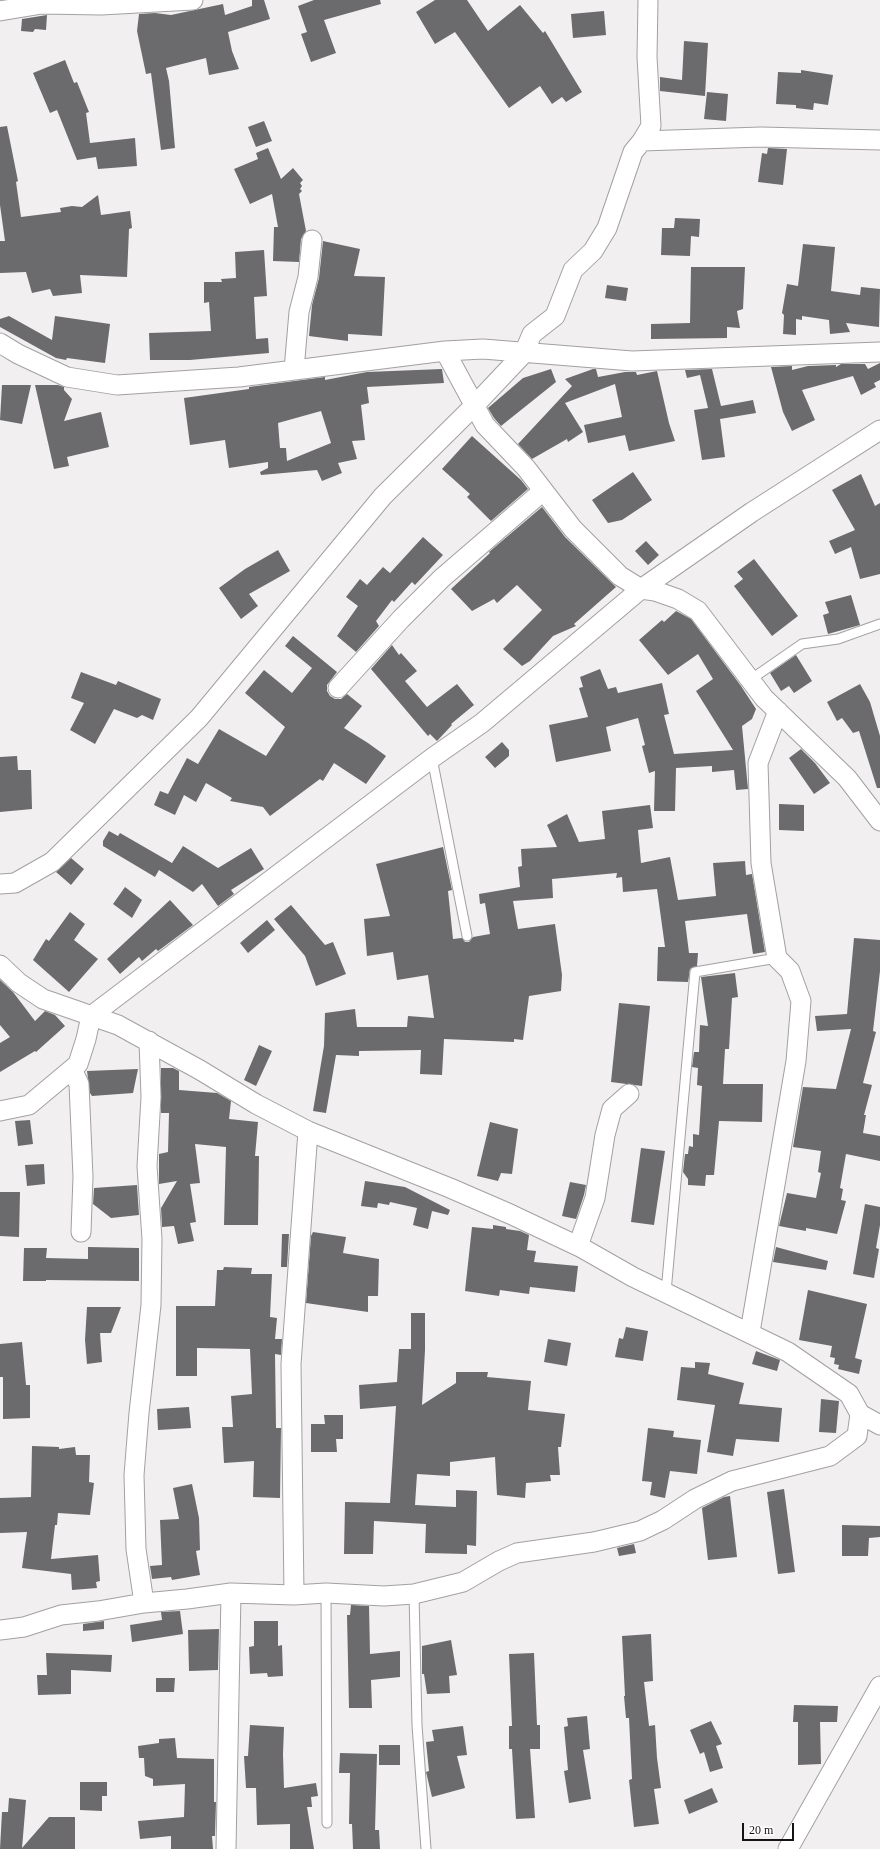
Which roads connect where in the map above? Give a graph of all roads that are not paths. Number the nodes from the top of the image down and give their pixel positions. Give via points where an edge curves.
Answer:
1 (193, 0) edge
2 (648, 0) edge
3 (0, 11) edge
4 (880, 140) edge
5 (642, 142) junction
6 (312, 240) dead end
7 (0, 343) edge
8 (445, 351) junction
9 (880, 352) edge
10 (524, 353) junction
11 (294, 370) junction
12 (474, 406) junction
13 (880, 430) edge
14 (543, 491) junction
15 (641, 589) junction
16 (880, 624) edge
17 (750, 680) junction
18 (338, 688) dead end
19 (778, 711) junction
20 (432, 758) junction
21 (877, 812) edge
22 (0, 884) edge
23 (467, 936) dead end
24 (777, 958) junction
25 (0, 965) edge
26 (91, 1016) junction
27 (149, 1042) junction
28 (72, 1069) junction
29 (629, 1094) dead end
30 (0, 1111) edge
31 (308, 1131) junction
32 (81, 1232) dead end
33 (578, 1246) junction
34 (666, 1292) junction
35 (750, 1332) junction
36 (860, 1414) junction
37 (880, 1424) edge
38 (231, 1593) junction
39 (326, 1593) junction
40 (414, 1594) junction
41 (294, 1595) junction
42 (144, 1603) junction
43 (0, 1630) edge
44 (880, 1686) edge
45 (327, 1823) dead end
46 (226, 1849) edge
47 (426, 1849) edge
48 (788, 1849) edge

1 - 3 street via 101,6 42,4
2 - 5 street via 647,57 651,126
4 - 5 street via 761,137
5 - 10 street via 633,152 607,228 593,252 573,270 555,316 532,334
6 - 11 street via 308,277 299,312
7 - 11 street via 67,377 117,385 239,377
8 - 10 street
8 - 11 street
8 - 12 street
9 - 10 street via 632,360
10 - 12 street
12 - 14 street via 485,425 526,468
12 - 22 street via 383,496 199,718 52,862 15,883
13 - 15 street via 752,512
14 - 15 street via 573,529 620,576
14 - 18 street via 442,578
15 - 17 street via 678,599 698,611
15 - 20 street via 482,722
16 - 17 lane via 838,639 802,644
17 - 19 street
19 - 21 street
19 - 24 street via 758,763 761,863
20 - 23 lane
20 - 26 street
24 - 34 lane via 695,972
24 - 35 street via 790,971 801,1001 796,1061
25 - 26 street via 19,983 43,999
26 - 27 street via 118,1025
26 - 28 street via 78,1064
27 - 31 street
27 - 42 street via 147,1166 152,1239 151,1305 134,1475 136,1549
28 - 30 street via 28,1105
28 - 32 street via 79,1084 83,1177
29 - 33 street via 612,1109 595,1198
31 - 33 street via 450,1188
31 - 41 street via 291,1364
33 - 34 street
34 - 35 street
35 - 36 street via 788,1352 849,1394
36 - 37 street
36 - 40 street via 857,1436 830,1456 732,1481 640,1531 594,1542 517,1553 463,1582
38 - 41 street
38 - 42 street
38 - 46 street
39 - 40 street via 384,1596
39 - 41 street
39 - 45 lane
40 - 47 lane via 417,1725
42 - 43 street via 61,1615 24,1627
44 - 48 street

